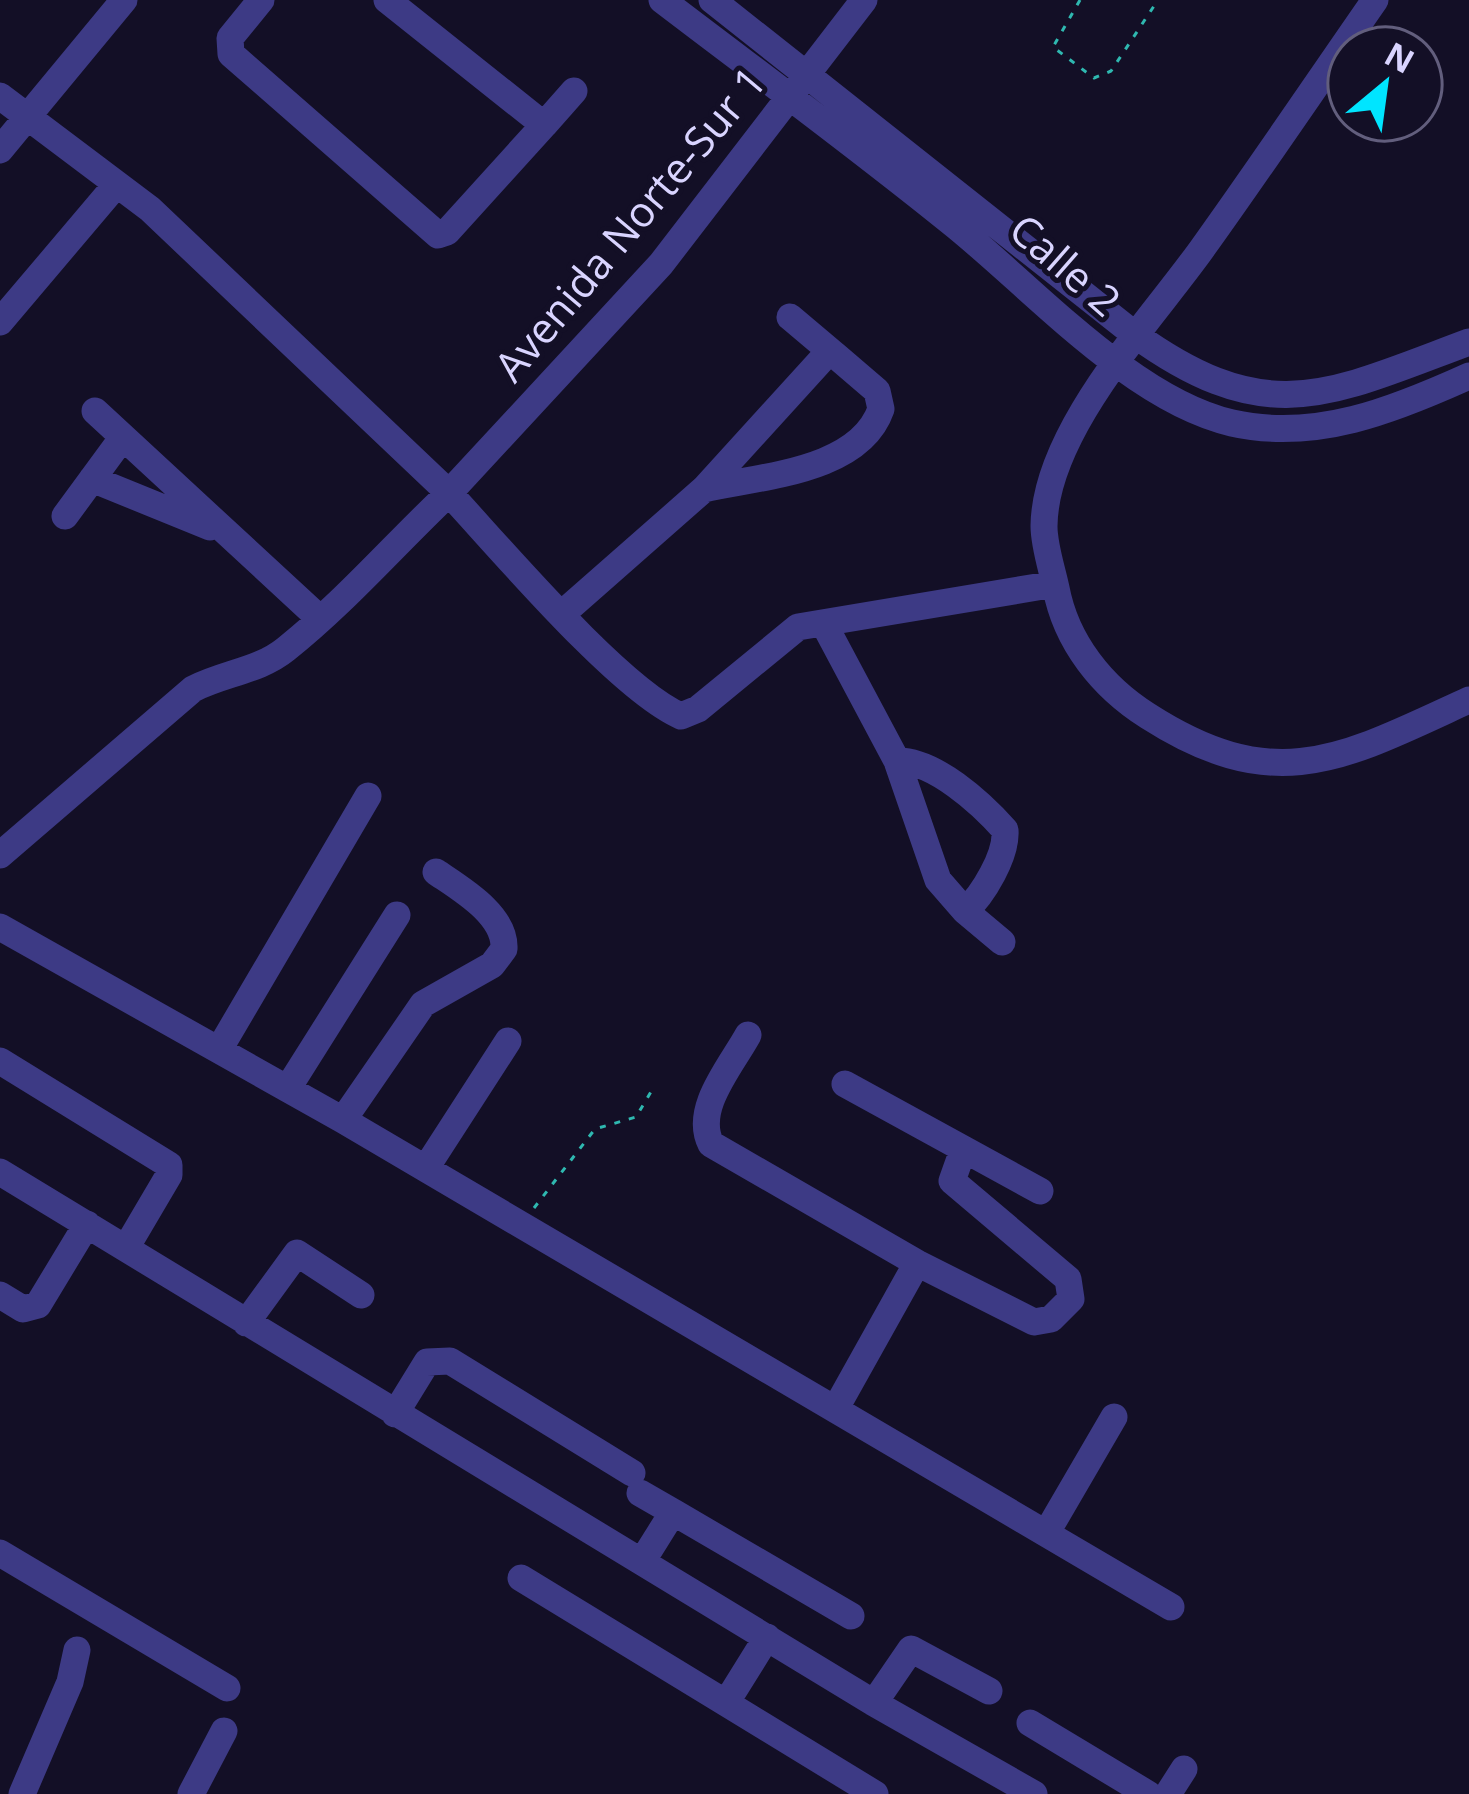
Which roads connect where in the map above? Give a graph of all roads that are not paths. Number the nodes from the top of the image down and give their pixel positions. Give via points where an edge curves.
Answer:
1 (124, 0) edge
2 (262, 0) edge
3 (387, 0) edge
4 (662, 0) edge
5 (712, 0) edge
6 (863, 0) edge
7 (1375, 0) edge
8 (810, 74) junction
9 (574, 91) dead end
10 (0, 96) edge
11 (792, 96) junction
12 (27, 115) junction
13 (544, 125) junction
14 (0, 150) edge
15 (116, 185) junction
16 (790, 317) dead end
17 (0, 322) edge
18 (1134, 334) junction
19 (1469, 342) edge
20 (835, 356) junction
21 (1116, 362) junction
22 (1469, 376) edge
23 (95, 411) dead end
24 (123, 437) junction
25 (743, 444) junction
26 (763, 475) junction
27 (92, 479) junction
28 (704, 489) junction
29 (449, 493) junction
30 (65, 516) dead end
31 (226, 533) junction
32 (1055, 584) junction
33 (563, 613) junction
34 (318, 617) junction
35 (824, 624) junction
36 (1469, 700) edge
37 (898, 761) junction
38 (368, 796) dead end
39 (1022, 814) dead end
40 (1006, 839) junction
41 (0, 855) edge
42 (436, 872) dead end
43 (965, 911) junction
44 (398, 915) dead end
45 (0, 927) edge
46 (1002, 942) dead end
47 (748, 1035) dead end
48 (508, 1041) dead end
49 (220, 1048) junction
50 (0, 1061) edge
51 (845, 1084) dead end
52 (288, 1088) junction
53 (344, 1120) junction
54 (963, 1150) junction
55 (426, 1168) junction
56 (0, 1172) edge
57 (1040, 1191) dead end
58 (87, 1225) junction
59 (126, 1248) junction
60 (917, 1263) junction
61 (0, 1295) edge
62 (362, 1295) dead end
63 (246, 1323) junction
64 (836, 1408) junction
65 (395, 1414) junction
66 (1114, 1417) dead end
67 (673, 1511) junction
68 (1047, 1532) junction
69 (0, 1552) edge
70 (643, 1560) junction
71 (521, 1578) dead end
72 (1172, 1607) dead end
73 (851, 1616) dead end
74 (766, 1637) junction
75 (77, 1650) dead end
76 (227, 1688) dead end
77 (989, 1691) dead end
78 (726, 1702) junction
79 (874, 1703) junction
80 (1030, 1723) dead end
81 (224, 1731) dead end
82 (1184, 1769) dead end
83 (22, 1794) edge
84 (191, 1794) edge
85 (875, 1794) edge
86 (1034, 1794) edge
87 (1148, 1794) edge
88 (1168, 1794) edge

1 - 12 street
2 - 13 street via 230,38 231,54 428,231 447,232
3 - 13 street
4 - 11 street, Calle 2
5 - 8 street
6 - 8 street, Avenida Norte-Sur 1
7 - 18 street via 1198,256
8 - 11 street, Avenida Norte-Sur 1
8 - 18 street
9 - 13 street
10 - 12 street
11 - 21 street, Calle 2
11 - 29 street, Avenida Norte-Sur 1 via 661,264
12 - 14 street
12 - 15 street
15 - 17 street
15 - 29 street
16 - 20 street
18 - 19 street via 1230,388 1296,396 1350,389
18 - 21 street
20 - 25 street via 814,365
20 - 26 street via 878,392 876,424 860,444 832,458
21 - 22 street, Calle 2 via 1207,416 1273,426 1344,424
21 - 32 street via 1055,467 1044,526
23 - 24 street
24 - 27 street
24 - 31 street
25 - 26 street via 747,464
25 - 28 street
26 - 28 street
27 - 30 street
27 - 31 street
28 - 33 street
29 - 33 street
29 - 34 street, Avenida Norte-Sur 1
31 - 34 street
32 - 35 street
32 - 36 street via 1062,621 1113,694 1198,748 1255,764 1293,765 1363,749
33 - 35 street via 681,716 798,627
34 - 41 street, Avenida Norte-Sur 1 via 253,670 193,689
35 - 37 street
37 - 40 street via 962,792
37 - 43 street via 938,880
38 - 49 street
39 - 40 street
40 - 43 street
42 - 53 street via 483,908 501,929 504,949 492,965 423,1004
43 - 46 street
44 - 52 street
45 - 49 street
47 - 60 street via 705,1113 712,1144
48 - 55 street
49 - 52 street
50 - 59 street via 169,1165
51 - 54 street
52 - 53 street
53 - 55 street
54 - 57 street
54 - 60 street via 952,1181 1068,1279 1071,1299 1051,1319 1034,1322
55 - 64 street
56 - 58 street
58 - 59 street
58 - 61 street via 38,1305 22,1309
59 - 63 street
60 - 64 street
62 - 63 street via 297,1253
63 - 65 street
64 - 68 street
65 - 67 street via 427,1362 450,1361
65 - 70 street
66 - 68 street
67 - 70 street
67 - 73 street
68 - 72 street
69 - 76 street
70 - 74 street
71 - 78 street
74 - 78 street
74 - 79 street
75 - 83 street
77 - 79 street via 903,1643
78 - 85 street
79 - 86 street
80 - 87 street
81 - 84 street
82 - 88 street

